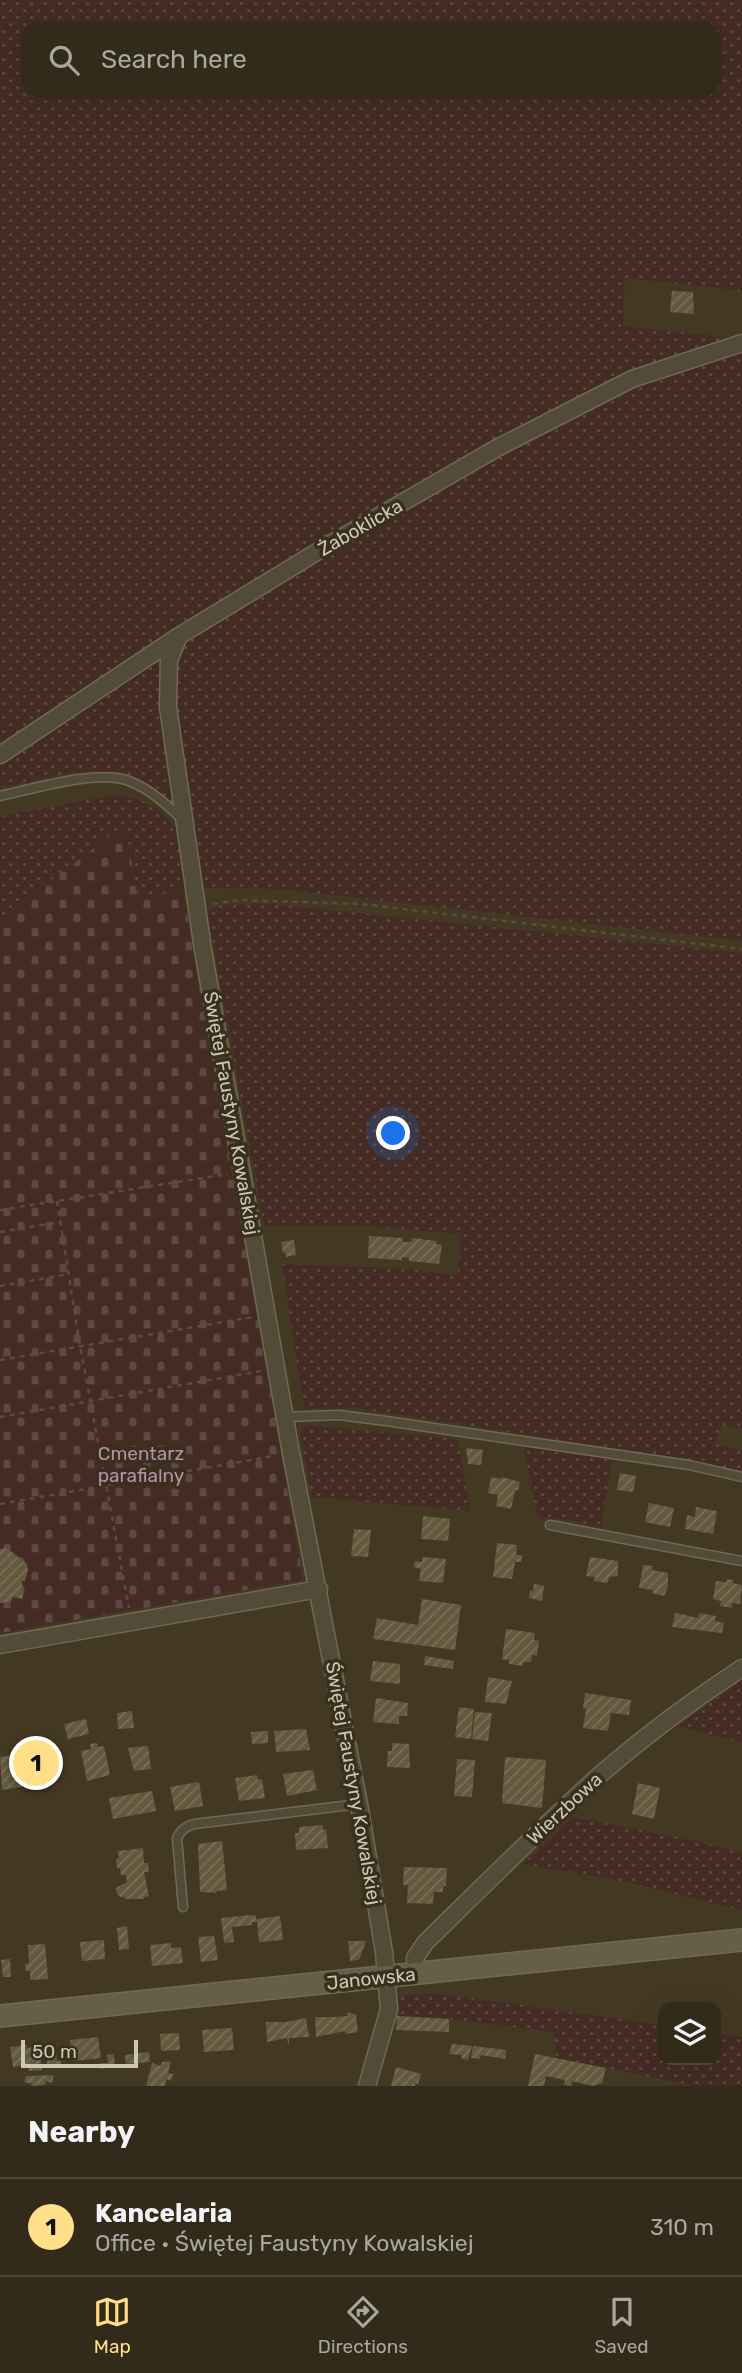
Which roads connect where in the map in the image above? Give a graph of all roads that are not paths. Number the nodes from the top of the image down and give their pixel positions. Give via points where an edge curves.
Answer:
1 (742, 342) edge
2 (179, 636) junction
3 (0, 755) edge
4 (0, 796) edge
5 (185, 822) junction
6 (285, 1417) junction
7 (742, 1477) edge
8 (550, 1525) dead end
9 (742, 1561) edge
10 (319, 1589) junction
11 (0, 1645) edge
12 (742, 1668) edge
13 (359, 1804) junction
14 (183, 1906) dead end
15 (742, 1940) edge
16 (416, 1973) junction
17 (386, 1977) junction
18 (0, 2016) edge
19 (367, 2086) edge

1 - 2 street, Żaboklicka via 632,379 497,448
2 - 3 street, Żaboklicka
2 - 5 street, Świętej Faustyny Kowalskiej via 169,660 167,707
4 - 5 lane via 91,778 127,780 158,797
5 - 6 street, Świętej Faustyny Kowalskiej
6 - 7 lane via 362,1418 689,1465
6 - 10 street, Świętej Faustyny Kowalskiej
8 - 9 lane
10 - 11 street
10 - 13 street, Świętej Faustyny Kowalskiej
12 - 16 street, Wierzbowa via 688,1704 530,1839 425,1943 415,1958
13 - 14 lane via 187,1826 177,1838
13 - 17 street, Świętej Faustyny Kowalskiej
15 - 16 main road, Janowska
16 - 17 main road, Janowska
17 - 18 main road, Janowska
17 - 19 street, Świętej Faustyny Kowalskiej via 389,2009

